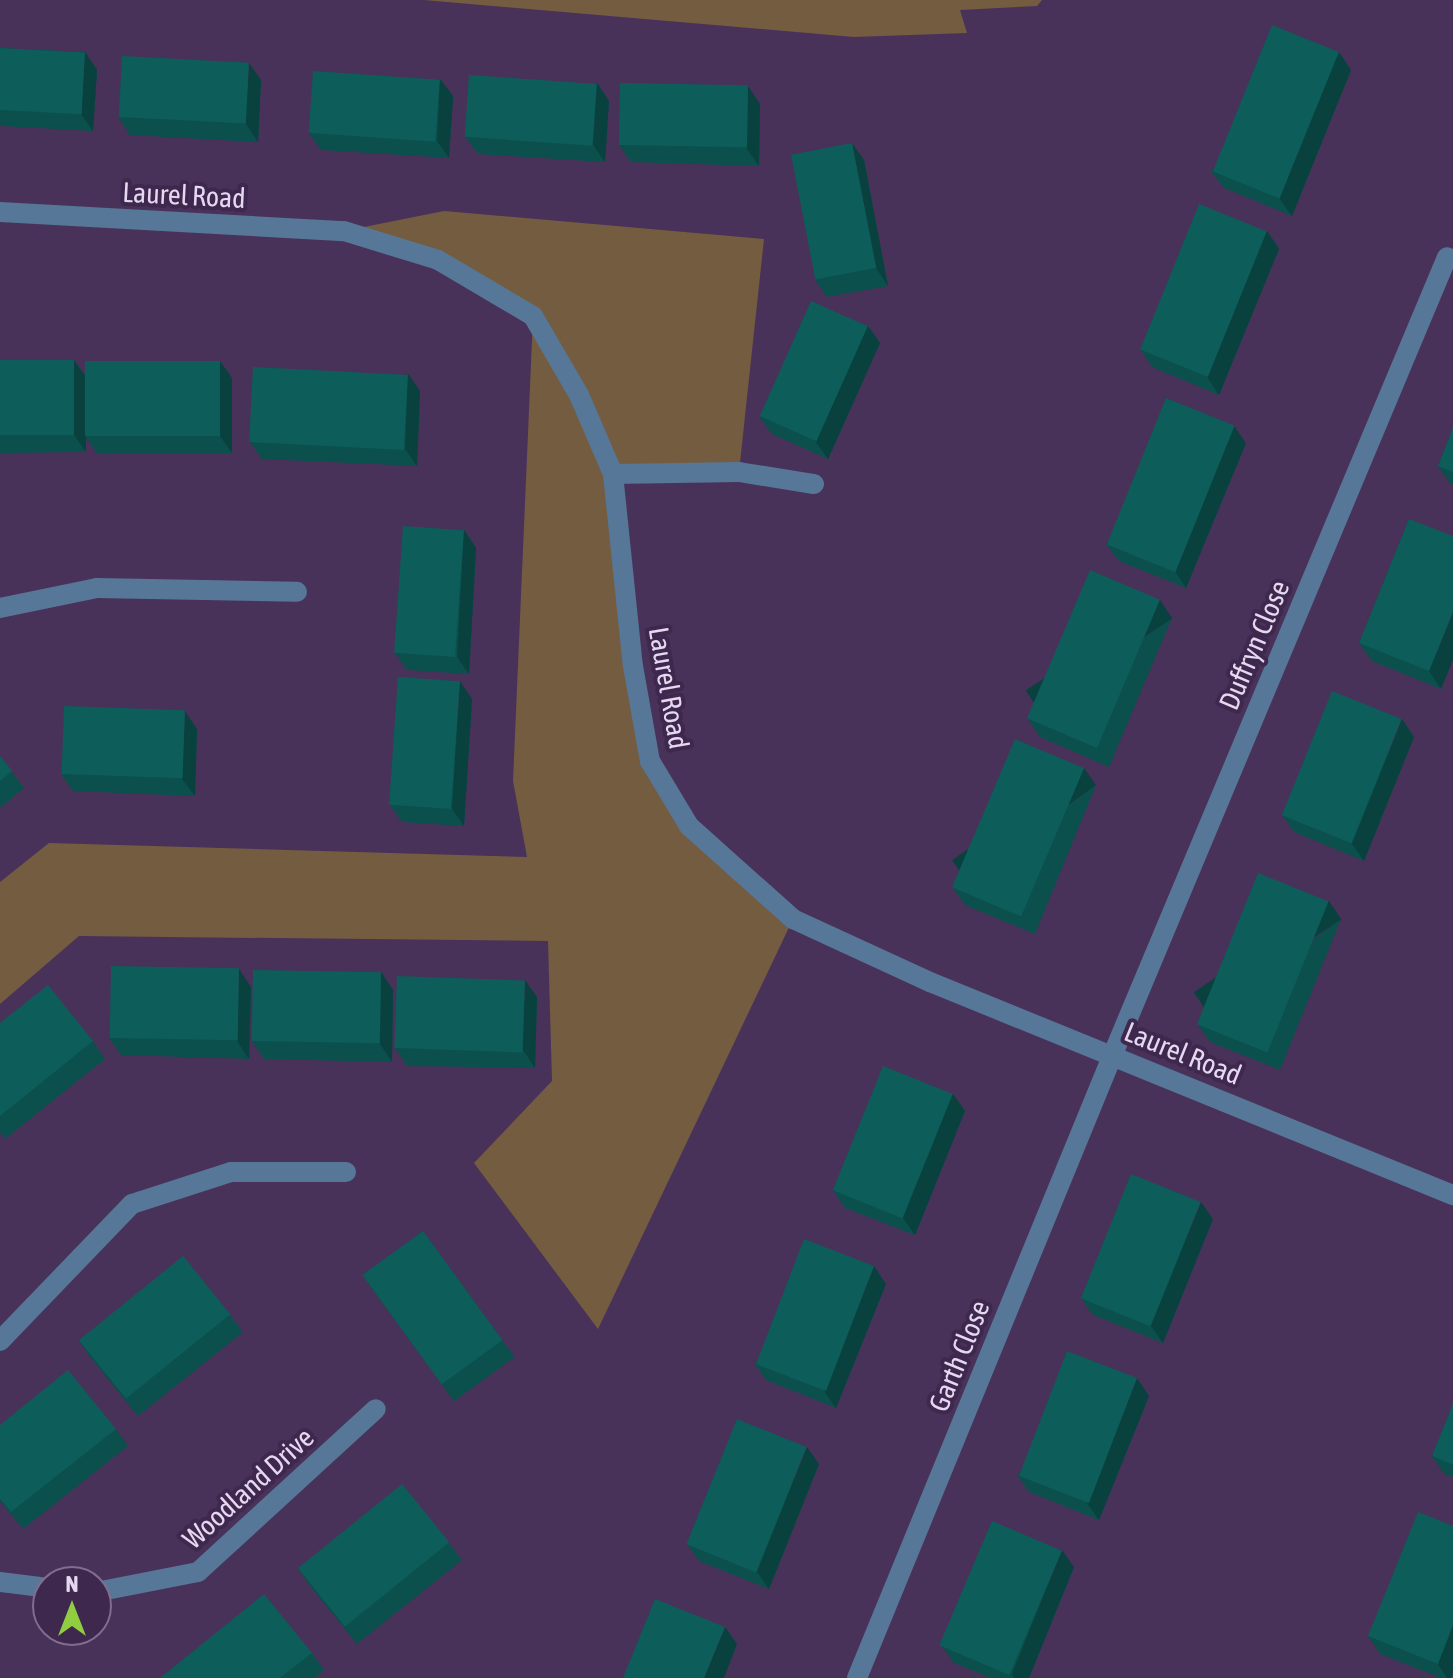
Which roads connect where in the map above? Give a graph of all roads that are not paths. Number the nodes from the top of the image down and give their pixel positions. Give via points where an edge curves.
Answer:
1 (0, 212) edge
2 (1447, 257) dead end
3 (613, 474) junction
4 (814, 484) dead end
5 (297, 592) dead end
6 (0, 608) edge
7 (1113, 1054) junction
8 (346, 1172) dead end
9 (1453, 1195) edge
10 (0, 1341) edge
11 (376, 1409) dead end
12 (0, 1582) edge
13 (32, 1586) edge
14 (112, 1589) edge
15 (857, 1678) edge

1 - 3 street, Laurel Road via 344,231 438,260 533,316 579,395
2 - 7 street, Duffryn Close
3 - 4 street via 739,472
3 - 7 street, Laurel Road via 633,666 650,761 689,826 793,919 930,982
5 - 6 street via 97,588
7 - 9 street, Laurel Road
7 - 15 street, Garth Close
8 - 10 street via 231,1172 132,1204
11 - 14 street, Woodland Drive via 198,1572
12 - 13 street

